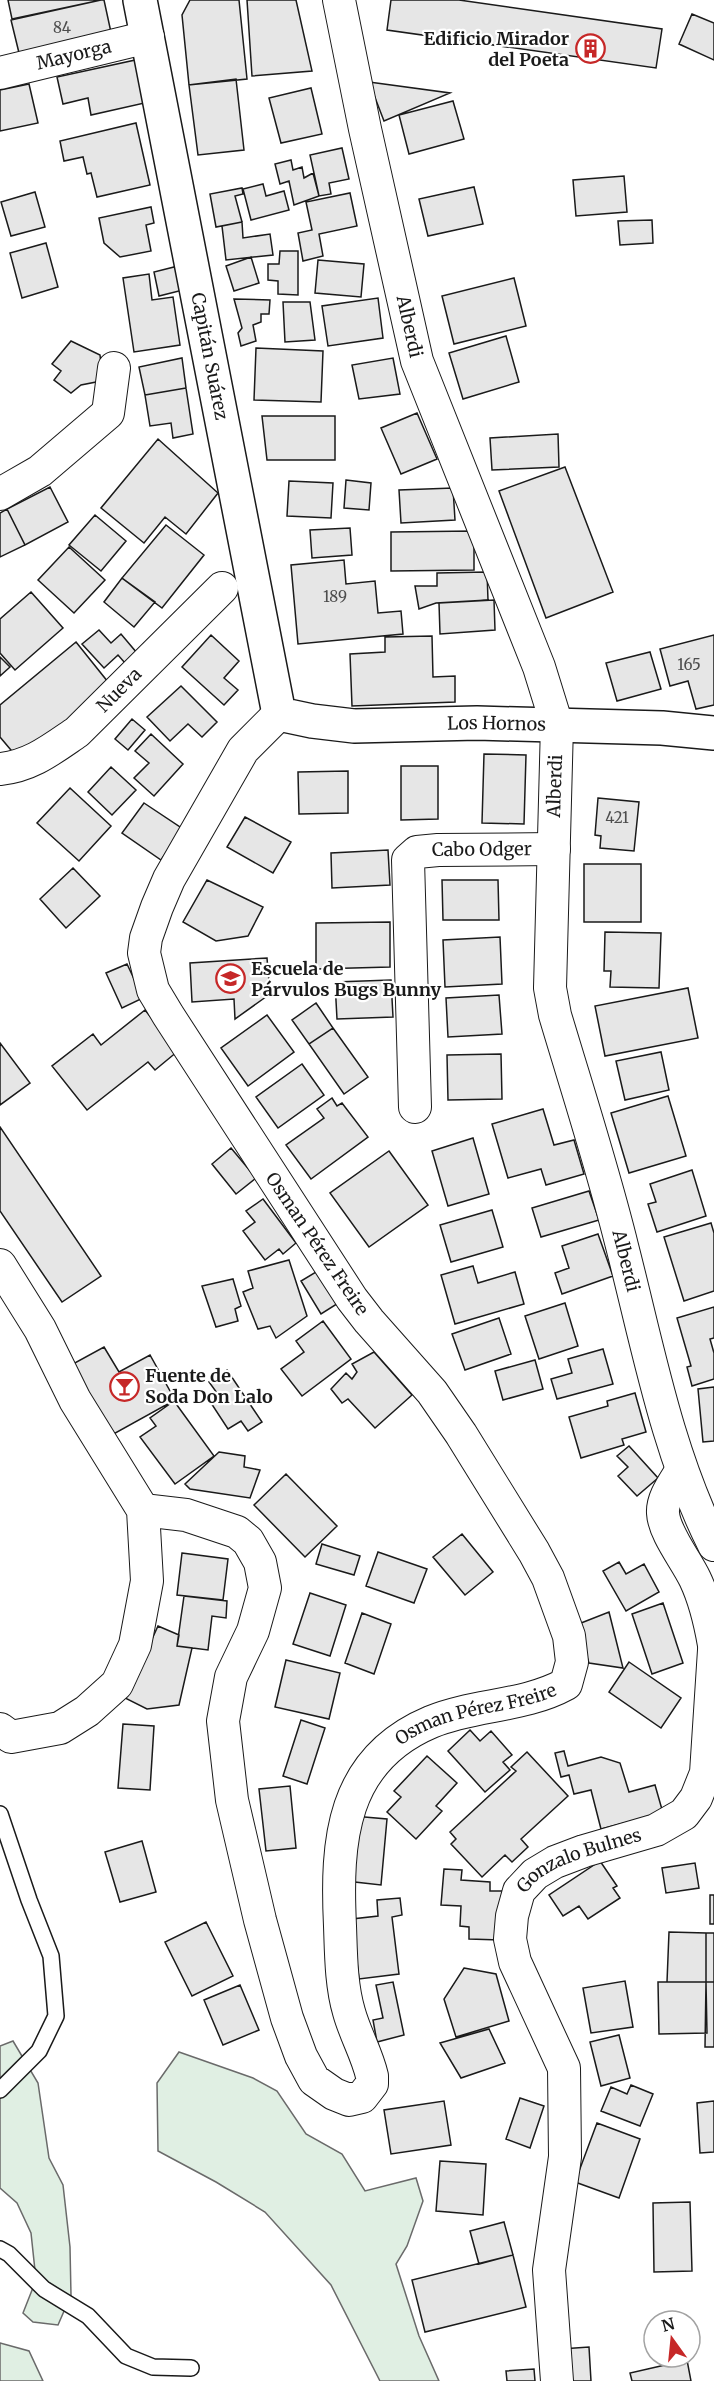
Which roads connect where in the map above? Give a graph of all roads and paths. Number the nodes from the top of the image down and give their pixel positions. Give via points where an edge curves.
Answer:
1 (140, 0) edge
2 (339, 0) edge
3 (148, 37) junction
4 (0, 73) edge
5 (114, 368) dead end
6 (0, 494) edge
7 (222, 588) dead end
8 (279, 714) junction
9 (557, 725) junction
10 (714, 733) edge
11 (0, 769) edge
12 (554, 849) junction
13 (415, 1107) dead end
14 (0, 1265) edge
15 (681, 1471) junction
16 (143, 1510) junction
17 (714, 1545) edge
18 (714, 1645) edge
19 (714, 1650) edge
20 (0, 1729) edge
21 (0, 1814) edge
22 (0, 2090) edge
23 (0, 2249) edge
24 (191, 2368) dead end
25 (557, 2381) edge

1 - 3 street, Capitán Suárez
2 - 9 street, Alberdi via 417,361 539,667
3 - 4 street, Mayorga
3 - 8 street, Capitán Suárez
5 - 6 street via 108,413 40,471
7 - 11 street, Nueva via 77,732 18,767
8 - 9 street, Los Hornos via 354,726
8 - 16 street, Osman Pérez Freire via 243,750 170,879 146,938 147,973 168,1015 352,1299 432,1392 467,1443 548,1578 568,1636 572,1662 566,1684 547,1694 453,1715 412,1731 372,1764 359,1784 348,1809 338,1893 348,2010 372,2076 372,2084 362,2097 349,2100 334,2094 315,2079 301,2056 260,1920 232,1800 224,1721 231,1677 253,1631 264,1588 260,1562 248,1541 237,1532 186,1515
9 - 10 street, Los Hornos
9 - 12 street, Alberdi
12 - 13 street, Cabo Odger via 438,850 417,852 408,860
12 - 15 street, Alberdi via 550,988 555,1015 616,1220
14 - 16 street via 40,1329 75,1400
15 - 17 street, Alberdi
15 - 18 street via 667,1494 663,1512 667,1528 704,1601
16 - 20 street via 147,1581 135,1645 117,1684 87,1711 60,1728 11,1737
19 - 25 street, Gonzalo Bulnes via 706,1773 696,1798 684,1814 656,1830 555,1862 535,1874 519,1891 512,1916 510,1939 515,1962 564,2068 565,2157 549,2270
21 - 22 lane via 51,1956 56,2016 39,2051
23 - 24 lane via 44,2289 88,2316 126,2356 153,2367

